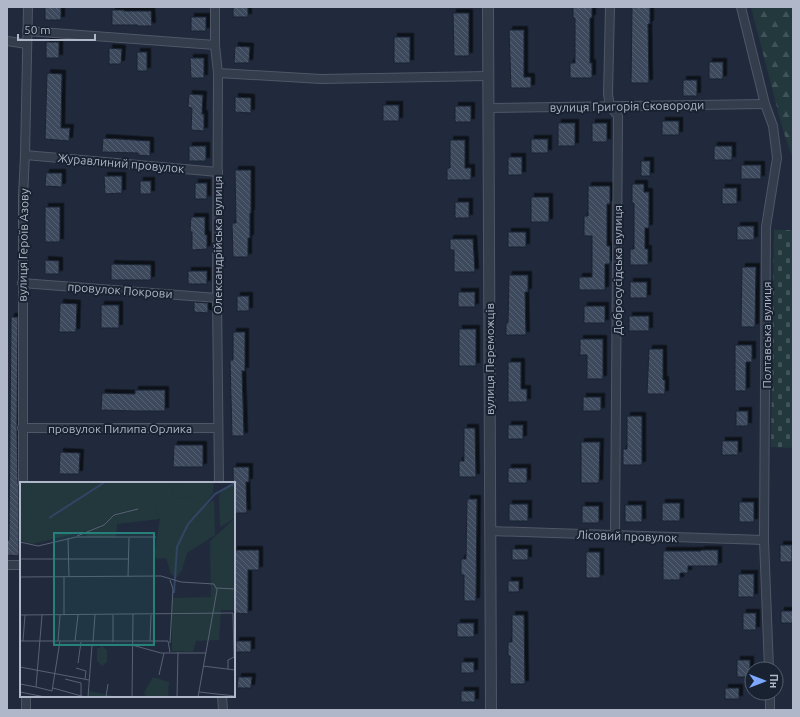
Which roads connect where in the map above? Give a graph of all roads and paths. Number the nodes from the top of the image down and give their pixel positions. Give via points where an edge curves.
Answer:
1 (28, 7) edge
2 (216, 7) edge
3 (488, 7) edge
4 (610, 7) edge
5 (740, 7) edge
6 (27, 31) junction
7 (7, 41) edge
8 (27, 44) junction
9 (215, 45) junction
10 (218, 73) junction
11 (488, 76) junction
12 (765, 104) junction
13 (610, 106) junction
14 (488, 108) junction
15 (25, 155) junction
16 (218, 172) junction
17 (22, 283) junction
18 (217, 298) junction
19 (22, 428) junction
20 (218, 428) junction
21 (23, 482) edge
22 (219, 482) edge
23 (490, 532) junction
24 (615, 535) junction
25 (764, 540) junction
26 (7, 565) edge
27 (20, 565) edge
28 (769, 661) edge
29 (26, 697) edge
30 (222, 697) edge
31 (26, 710) edge
32 (223, 710) edge
33 (491, 710) edge

1 - 6 street, вулиця Героїв Азову
2 - 9 street, Олександрійська вулиця
3 - 11 street, вулиця Переможців
4 - 13 street, Добросусідська вулиця
5 - 12 street, Полтавська вулиця
6 - 8 street, вулиця Героїв Азову
6 - 9 street
7 - 8 street
8 - 15 street, вулиця Героїв Азову
9 - 10 street, Олександрійська вулиця
10 - 11 street via 321,79
10 - 16 street, Олександрійська вулиця
11 - 14 street, вулиця Переможців
12 - 13 street, вулиця Григорія Сковороди
12 - 25 street, Полтавська вулиця via 773,126 777,158 766,227
13 - 14 street, вулиця Григорія Сковороди
13 - 24 street, Добросусідська вулиця via 618,116
14 - 23 street, вулиця Переможців
15 - 16 street, Журавлиний провулок
15 - 17 street, вулиця Героїв Азову
16 - 18 street, Олександрійська вулиця
17 - 18 street, провулок Покрови
17 - 19 street, вулиця Героїв Азову
18 - 20 street, Олександрійська вулиця
19 - 20 street, провулок Пилипа Орлика
19 - 21 street, вулиця Героїв Азову
20 - 22 street, Олександрійська вулиця
23 - 24 street, Лісовий провулок
23 - 33 street, вулиця Переможців
24 - 25 street, Лісовий провулок
25 - 28 street, Полтавська вулиця
26 - 27 street
29 - 31 street
30 - 32 street

